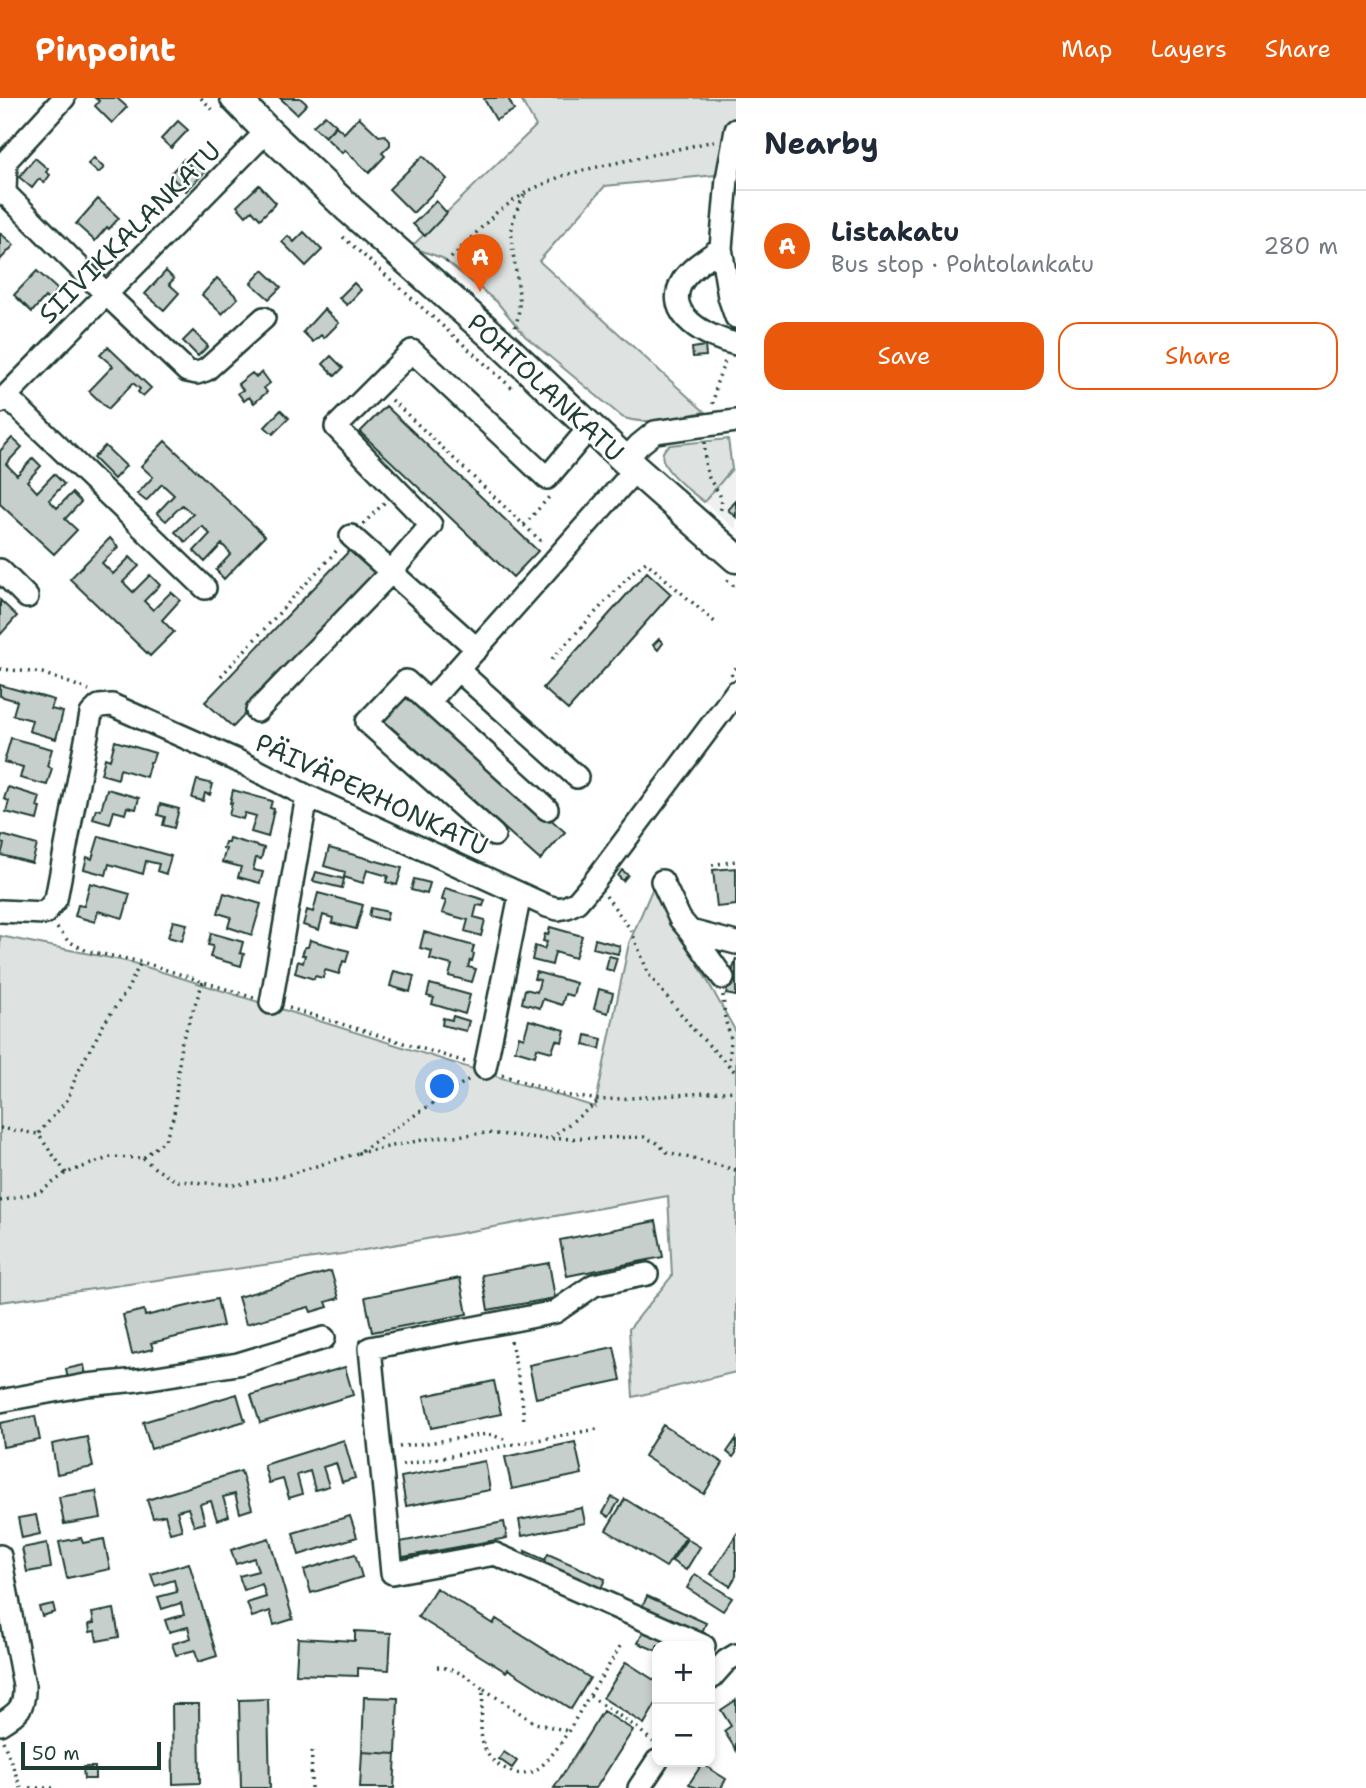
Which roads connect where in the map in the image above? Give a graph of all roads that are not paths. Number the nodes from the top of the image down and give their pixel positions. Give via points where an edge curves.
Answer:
1 (235, 98) edge
2 (64, 99) edge
3 (268, 131) junction
4 (735, 134) edge
5 (2, 194) edge
6 (721, 248) junction
7 (106, 294) junction
8 (736, 317) edge
9 (264, 318) dead end
10 (736, 345) edge
11 (3, 399) edge
12 (736, 421) edge
13 (590, 428) junction
14 (630, 465) junction
15 (351, 536) road end
16 (736, 558) edge
17 (0, 570) edge
18 (391, 572) junction
19 (205, 588) dead end
20 (27, 597) dead end
21 (477, 649) junction
22 (458, 670) junction
23 (736, 692) edge
24 (429, 702) junction
25 (257, 712) dead end
26 (577, 777) dead end
27 (307, 796) junction
28 (547, 809) dead end
29 (494, 835) dead end
30 (662, 881) dead end
31 (520, 895) junction
32 (0, 911) edge
33 (690, 931) junction
34 (736, 943) edge
35 (723, 978) road end
36 (271, 1003) road end
37 (485, 1068) road end
38 (647, 1274) dead end
39 (324, 1338) dead end
40 (0, 1401) edge
41 (0, 1556) edge
42 (694, 1641) edge
43 (724, 1655) edge
44 (715, 1670) edge
45 (1, 1732) edge
46 (652, 1760) edge
47 (639, 1788) edge

1 - 3 main road, POHTOLANKATU
2 - 5 street via 6,161
3 - 7 street, SIIVIKKALANKATU
3 - 13 main road, POHTOLANKATU
4 - 6 street
5 - 7 street
6 - 8 street
6 - 10 street via 682,281 679,304 687,321
7 - 9 street via 187,371 197,373
7 - 11 street, SIIVIKKALANKATU
11 - 19 street
12 - 14 street via 655,432 639,445
13 - 14 main road, POHTOLANKATU
13 - 18 street via 547,478 412,351 336,427 431,525
14 - 16 main road, POHTOLANKATU
14 - 21 street
15 - 18 street
17 - 20 street
18 - 21 street
18 - 25 street
21 - 22 street
22 - 24 street
22 - 26 street
23 - 31 street, PÄIVÄPERHONKATU via 577,902 558,909
24 - 28 street
24 - 29 street via 406,681 367,722
27 - 31 street, PÄIVÄPERHONKATU
27 - 32 street, PÄIVÄPERHONKATU via 112,705 99,706 92,714 56,899 45,913
27 - 36 street
30 - 33 street
31 - 37 street
33 - 34 street
33 - 35 street
38 - 42 street via 594,1285 555,1312 370,1348 392,1573 495,1554
39 - 40 street via 238,1364
41 - 45 street via 25,1699
43 - 44 street
46 - 47 street

